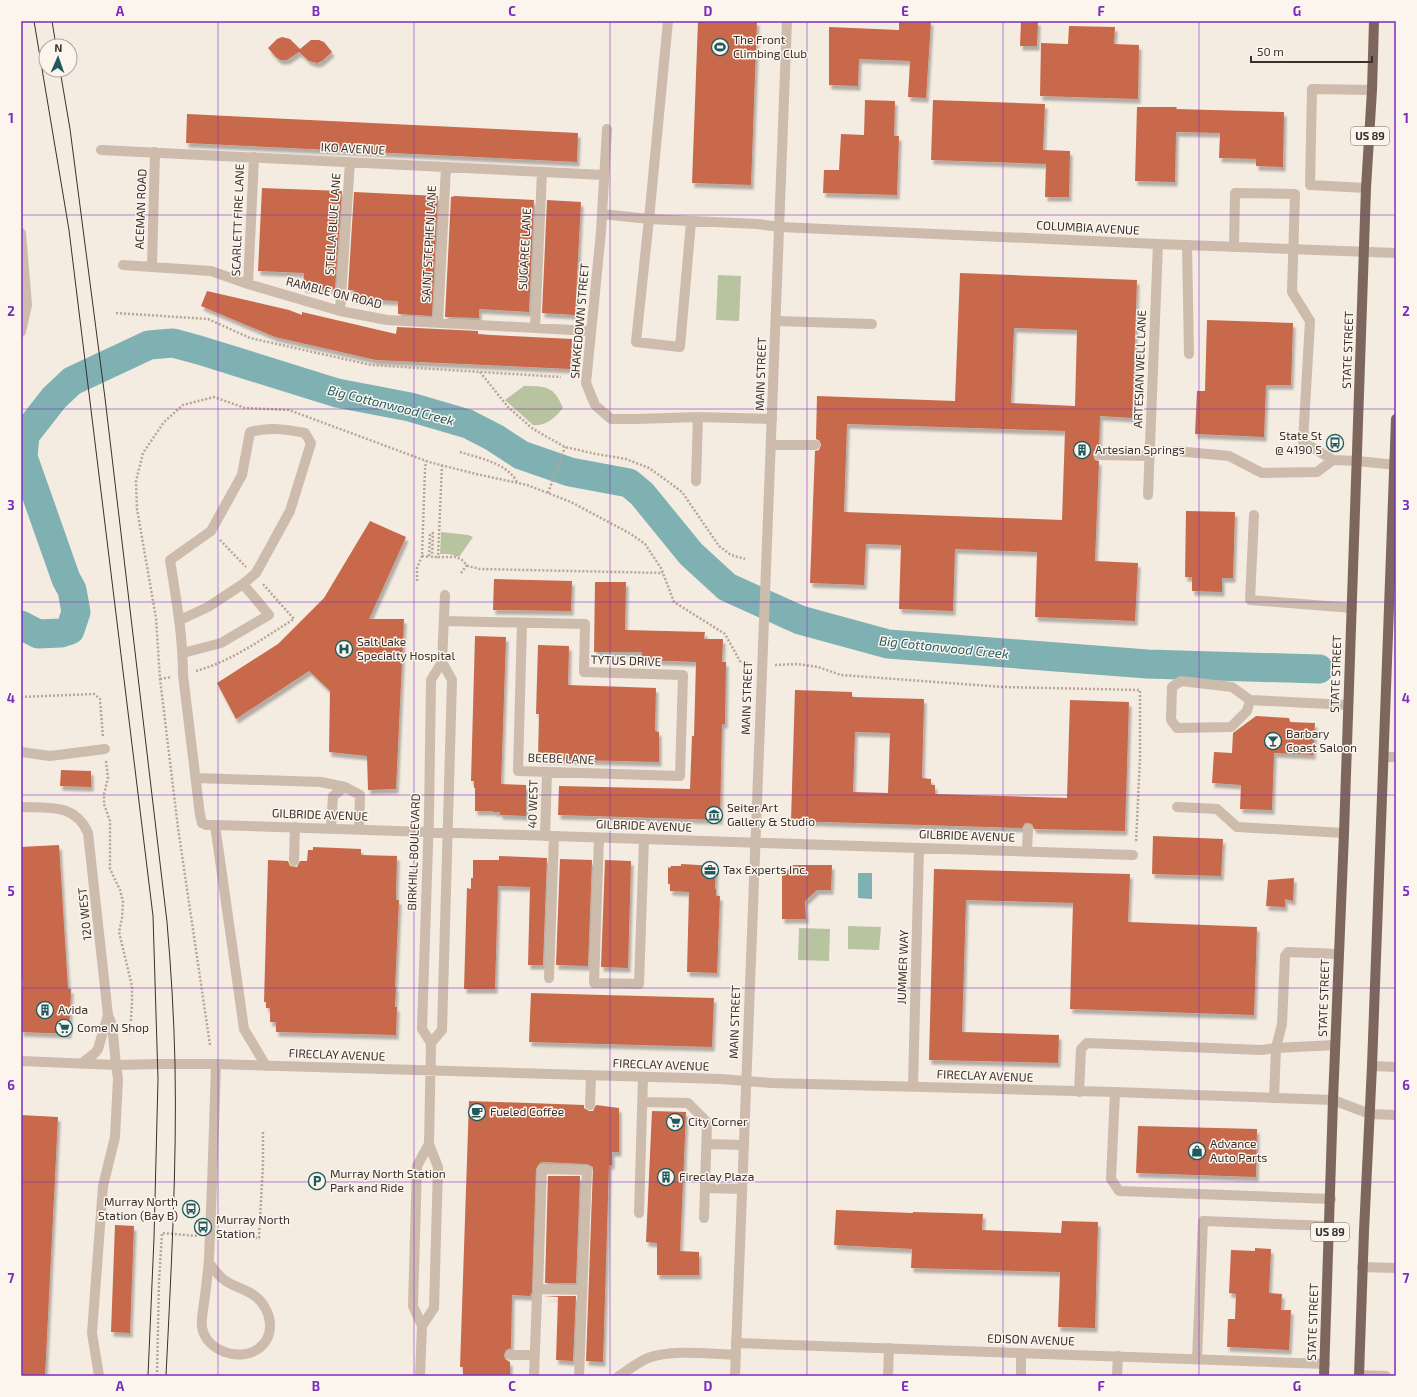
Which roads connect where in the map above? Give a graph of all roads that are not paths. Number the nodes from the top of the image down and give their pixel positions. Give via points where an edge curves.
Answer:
1 (668, 21) edge
2 (787, 21) edge
3 (1374, 21) edge
4 (1372, 90) junction
5 (607, 129) dead end
6 (101, 150) dead end
7 (155, 152) junction
8 (254, 157) junction
9 (350, 162) junction
10 (446, 167) junction
11 (542, 172) junction
12 (604, 175) junction
13 (1310, 185) junction
14 (1366, 188) junction
15 (1295, 194) junction
16 (602, 214) junction
17 (649, 219) junction
18 (691, 222) junction
19 (780, 227) junction
20 (21, 233) edge
21 (1158, 244) junction
22 (1187, 245) junction
23 (1234, 246) junction
24 (1294, 249) junction
25 (1364, 252) junction
26 (1396, 253) edge
27 (123, 265) dead end
28 (152, 266) junction
29 (248, 284) junction
30 (340, 311) junction
31 (776, 321) junction
32 (438, 322) junction
33 (872, 324) dead end
34 (535, 328) junction
35 (591, 331) junction
36 (21, 332) edge
37 (1189, 354) dead end
38 (698, 417) junction
39 (772, 419) junction
40 (1396, 419) edge
41 (772, 445) junction
42 (815, 445) dead end
43 (1176, 451) dead end
44 (1099, 455) dead end
45 (1149, 456) junction
46 (1333, 460) junction
47 (1358, 461) junction
48 (1395, 464) edge
49 (696, 481) dead end
50 (1148, 495) dead end
51 (1254, 515) dead end
52 (243, 584) junction
53 (445, 595) dead end
54 (1352, 608) junction
55 (180, 620) junction
56 (444, 620) junction
57 (522, 623) junction
58 (183, 654) junction
59 (442, 662) junction
60 (1250, 700) junction
61 (1348, 706) junction
62 (104, 744) road end
63 (21, 752) edge
64 (1384, 757) junction
65 (1396, 757) edge
66 (547, 772) junction
67 (680, 776) joint
68 (196, 778) junction
69 (345, 787) junction
70 (21, 807) edge
71 (1176, 807) dead end
72 (215, 825) junction
73 (294, 827) junction
74 (331, 828) junction
75 (1028, 828) dead end
76 (359, 829) junction
77 (428, 832) junction
78 (1344, 832) junction
79 (448, 833) junction
80 (549, 836) junction
81 (599, 838) junction
82 (644, 839) junction
83 (755, 843) junction
84 (919, 848) junction
85 (1027, 851) junction
86 (1133, 854) road end
87 (294, 861) dead end
88 (1339, 954) junction
89 (549, 978) dead end
90 (108, 1015) junction
91 (431, 1043) junction
92 (1335, 1045) junction
93 (1276, 1048) junction
94 (21, 1061) edge
95 (81, 1064) junction
96 (216, 1064) junction
97 (116, 1065) junction
98 (266, 1066) junction
99 (1372, 1066) junction
100 (1396, 1067) edge
101 (431, 1071) junction
102 (591, 1076) junction
103 (643, 1077) junction
104 (746, 1081) junction
105 (912, 1086) junction
106 (1079, 1092) junction
107 (1115, 1092) junction
108 (1274, 1098) junction
109 (1333, 1100) junction
110 (643, 1102) junction
111 (590, 1105) dead end
112 (1370, 1114) junction
113 (1396, 1115) edge
114 (429, 1144) junction
115 (707, 1144) junction
116 (743, 1146) junction
117 (705, 1188) junction
118 (742, 1189) junction
119 (1331, 1199) junction
120 (639, 1213) dead end
121 (704, 1218) dead end
122 (1330, 1226) junction
123 (209, 1263) junction
124 (1362, 1267) junction
125 (1396, 1268) edge
126 (582, 1290) junction
127 (537, 1296) dead end
128 (422, 1326) junction
129 (736, 1343) junction
130 (889, 1348) junction
131 (1021, 1353) junction
132 (510, 1355) dead end
133 (535, 1355) junction
134 (736, 1355) junction
135 (1118, 1356) junction
136 (1197, 1359) junction
137 (1325, 1364) junction
138 (1359, 1375) edge
139 (99, 1376) edge
140 (420, 1376) edge
141 (534, 1376) edge
142 (579, 1376) edge
143 (619, 1376) edge
144 (735, 1376) edge
145 (888, 1376) edge
146 (1021, 1376) edge
147 (1117, 1376) edge
148 (1324, 1376) edge
149 (1386, 1376) edge

1 - 17 street
2 - 19 street, MAIN STREET
3 - 4 main road, STATE STREET / US 89
4 - 13 street via 1312,89
4 - 14 main road, STATE STREET / US 89
5 - 12 street, SHAKEDOWN STREET
6 - 7 street, IKO AVENUE
7 - 8 street, IKO AVENUE
7 - 28 street, ACEMAN ROAD
8 - 9 street, IKO AVENUE
8 - 29 street, SCARLETT FIRE LANE
9 - 10 street, IKO AVENUE
9 - 30 street, STELLA BLUE LANE
10 - 11 street, IKO AVENUE
10 - 32 street, SAINT STEPHEN LANE
11 - 12 street, IKO AVENUE
11 - 34 street, SUGAREE LANE
12 - 16 street, SHAKEDOWN STREET
13 - 14 street
13 - 15 street
14 - 25 main road, STATE STREET / US 89
15 - 23 street via 1235,193
15 - 24 street
16 - 17 street, COLUMBIA AVENUE
16 - 35 street, SHAKEDOWN STREET
17 - 18 street, COLUMBIA AVENUE
17 - 18 street via 636,342 680,347
18 - 19 street, COLUMBIA AVENUE
19 - 21 street, COLUMBIA AVENUE
19 - 31 street, MAIN STREET
20 - 36 street via 27,305
21 - 22 street, COLUMBIA AVENUE
21 - 45 street, ARTESIAN WELL LANE
22 - 23 street, COLUMBIA AVENUE
22 - 37 street
23 - 24 street, COLUMBIA AVENUE
24 - 25 street, COLUMBIA AVENUE
24 - 46 street via 1292,292 1310,321 1303,442
25 - 26 street, COLUMBIA AVENUE
25 - 47 main road, STATE STREET / US 89
27 - 28 street, RAMBLE ON ROAD
28 - 29 street, RAMBLE ON ROAD via 210,271
29 - 30 street, RAMBLE ON ROAD
30 - 32 street, RAMBLE ON ROAD via 386,320
31 - 33 street
31 - 39 street, MAIN STREET
32 - 34 street, RAMBLE ON ROAD
34 - 35 street, RAMBLE ON ROAD
35 - 38 street, SHAKEDOWN STREET via 586,383 595,404 611,419
38 - 39 street, SHAKEDOWN STREET
38 - 49 street
39 - 41 street, MAIN STREET
40 - 48 main road, US 89
41 - 42 street
41 - 83 street, MAIN STREET
43 - 46 street via 1229,456 1262,473 1318,472
44 - 45 street
45 - 50 street, ARTESIAN WELL LANE
46 - 47 street
47 - 48 street
47 - 54 main road, STATE STREET / US 89
48 - 64 main road, US 89
51 - 54 street via 1250,600
52 - 55 street via 208,607
52 - 55 street via 256,573 290,511 311,443 305,433 283,429 250,432 242,475 211,531 170,560
52 - 58 street via 269,615 221,643
53 - 56 street, BIRKHILL BOULEVARD
54 - 61 main road, STATE STREET / US 89
55 - 58 street
56 - 57 street, TYTUS DRIVE
56 - 59 street, BIRKHILL BOULEVARD
57 - 66 street, BEEBE LANE via 518,771
57 - 67 street, TYTUS DRIVE via 585,624 584,672 683,676
58 - 68 street via 183,675
59 - 77 street, BIRKHILL BOULEVARD via 431,680
59 - 79 street via 452,680
60 - 60 street via 1232,687 1181,681 1172,687 1171,720 1177,728 1231,727 1247,710
60 - 61 street
61 - 78 main road, STATE STREET / US 89
62 - 63 street via 50,756
64 - 65 street
64 - 99 main road, US 89
66 - 67 street, BEEBE LANE
66 - 80 street, 40 WEST
68 - 69 street via 321,782
68 - 72 street, GILBRIDE AVENUE via 202,823
69 - 74 street via 333,796
69 - 76 street via 360,795
70 - 90 street, 120 WEST via 60,809 83,822 90,839
71 - 78 street via 1217,809 1237,827
72 - 73 street, GILBRIDE AVENUE
72 - 98 street via 244,1029
73 - 74 street, GILBRIDE AVENUE
73 - 87 street
74 - 76 street, GILBRIDE AVENUE
75 - 85 street
76 - 77 street, GILBRIDE AVENUE
77 - 79 street, GILBRIDE AVENUE
77 - 91 street, BIRKHILL BOULEVARD via 422,1029
78 - 88 main road, STATE STREET / US 89
79 - 80 street, GILBRIDE AVENUE
79 - 91 street via 442,1030
80 - 81 street, GILBRIDE AVENUE
80 - 89 street, 40 WEST
81 - 82 street, GILBRIDE AVENUE
81 - 82 street via 594,983 639,984
82 - 83 street, GILBRIDE AVENUE
83 - 84 street, GILBRIDE AVENUE
83 - 104 street, MAIN STREET
84 - 85 street, GILBRIDE AVENUE
84 - 105 street, JUMMER WAY
85 - 86 street, GILBRIDE AVENUE
88 - 92 main road, STATE STREET / US 89
88 - 93 street via 1288,952 1285,956 1282,1024
90 - 95 street, 120 WEST via 98,1049
90 - 97 street, 120 WEST via 112,1024
91 - 101 street, BIRKHILL BOULEVARD
92 - 93 street
92 - 109 main road, STATE STREET / US 89
93 - 106 street via 1262,1050 1087,1044 1081,1049
93 - 108 street
94 - 95 street, FIRECLAY AVENUE
95 - 97 street, FIRECLAY AVENUE
96 - 97 street, FIRECLAY AVENUE
96 - 98 street, FIRECLAY AVENUE
96 - 123 street
97 - 139 street, 120 WEST via 118,1079 115,1137 103,1186 92,1333
98 - 101 street, FIRECLAY AVENUE
99 - 100 street
99 - 112 main road, US 89
101 - 102 street, FIRECLAY AVENUE
101 - 114 street, BIRKHILL BOULEVARD
102 - 103 street, FIRECLAY AVENUE
102 - 111 street
103 - 104 street, FIRECLAY AVENUE
103 - 110 street
104 - 105 street, FIRECLAY AVENUE
104 - 116 street, MAIN STREET
105 - 106 street, FIRECLAY AVENUE
106 - 107 street, FIRECLAY AVENUE
107 - 108 street, FIRECLAY AVENUE
107 - 119 street via 1111,1179 1119,1191
108 - 109 street, FIRECLAY AVENUE
109 - 112 street, FIRECLAY AVENUE
109 - 119 main road, STATE STREET / US 89
110 - 115 street via 688,1103 707,1122
110 - 120 street
112 - 113 street, FIRECLAY AVENUE
112 - 124 main road, US 89
114 - 128 street, BIRKHILL BOULEVARD via 417,1166 413,1306
114 - 128 street, BIRKHILL BOULEVARD via 438,1167 434,1308
115 - 116 street
115 - 117 street
116 - 118 street, MAIN STREET
117 - 118 street
117 - 121 street
118 - 129 street, MAIN STREET
119 - 122 main road, STATE STREET / US 89
122 - 136 street via 1203,1221
122 - 137 main road, STATE STREET / US 89
123 - 123 street via 202,1328 207,1339 216,1349 229,1354 254,1352 265,1345 271,1330 269,1315 262,1303 252,1294 222,1278
124 - 125 street
124 - 138 main road, US 89
126 - 126 street via 587,1170 542,1169 538,1289
126 - 142 street
127 - 133 street
128 - 140 street, BIRKHILL BOULEVARD
129 - 130 street, EDISON AVENUE
129 - 134 street, MAIN STREET
130 - 131 street, EDISON AVENUE
130 - 145 street
131 - 135 street, EDISON AVENUE
131 - 146 street
132 - 133 street
133 - 141 street
134 - 143 street via 657,1355
134 - 144 street, MAIN STREET
135 - 136 street, EDISON AVENUE
135 - 147 street
136 - 137 street, EDISON AVENUE
137 - 148 main road, STATE STREET / US 89
138 - 149 street

